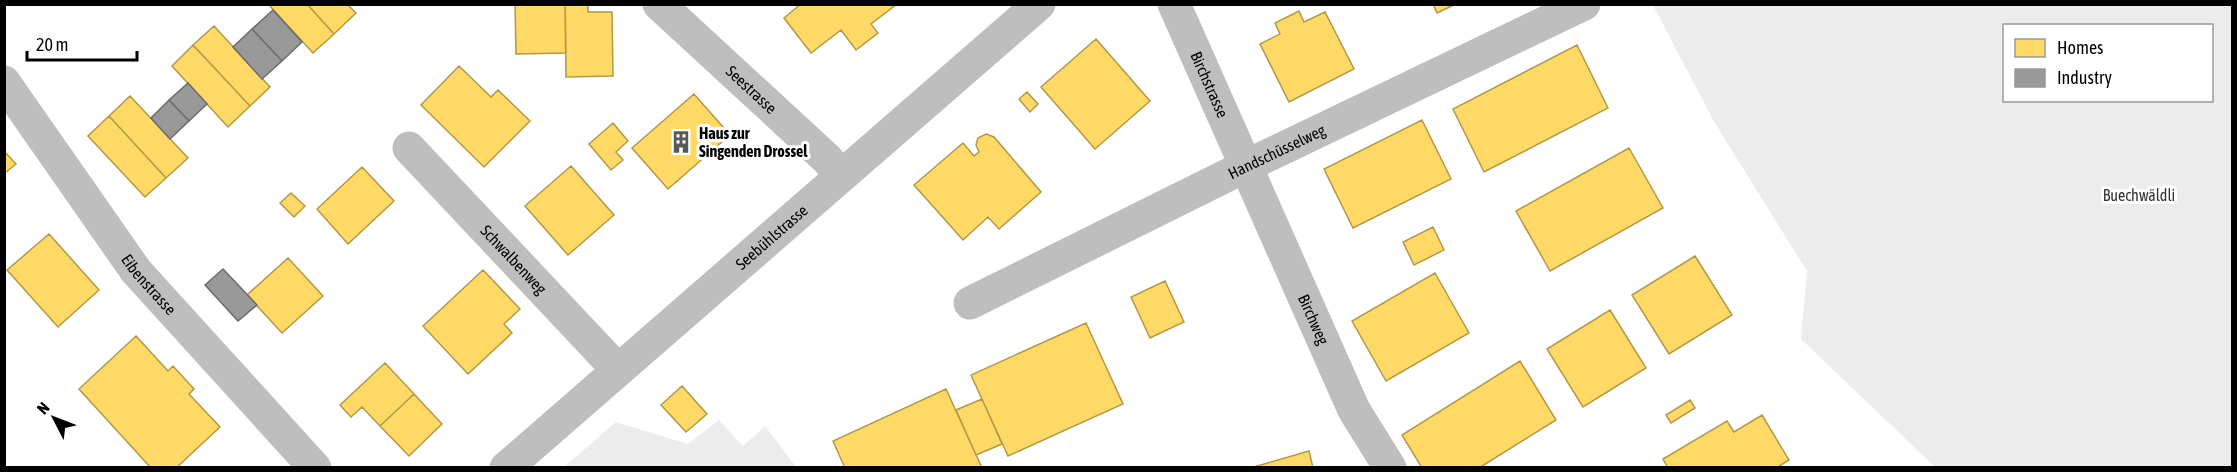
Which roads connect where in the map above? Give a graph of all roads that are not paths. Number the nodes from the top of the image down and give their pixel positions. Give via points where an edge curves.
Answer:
1 (659, 4) edge
2 (1039, 4) edge
3 (1173, 4) edge
4 (1584, 4) edge
5 (4, 82) edge
6 (409, 148) dead end
7 (1246, 166) junction
8 (841, 176) junction
9 (970, 303) dead end
10 (618, 370) junction
11 (315, 468) edge
12 (506, 468) edge
13 (1390, 468) edge

1 - 8 street, Seestrasse
2 - 8 street, Seebühlstrasse
3 - 7 street, Birchstrasse
4 - 7 street, Handschüsselweg
5 - 11 street, Eibenstrasse via 136,271
6 - 10 street, Schwalbenweg
7 - 9 street, Handschüsselweg
7 - 13 street, Birchweg via 1354,410
8 - 10 street, Seebühlstrasse
10 - 12 street, Seebühlstrasse

